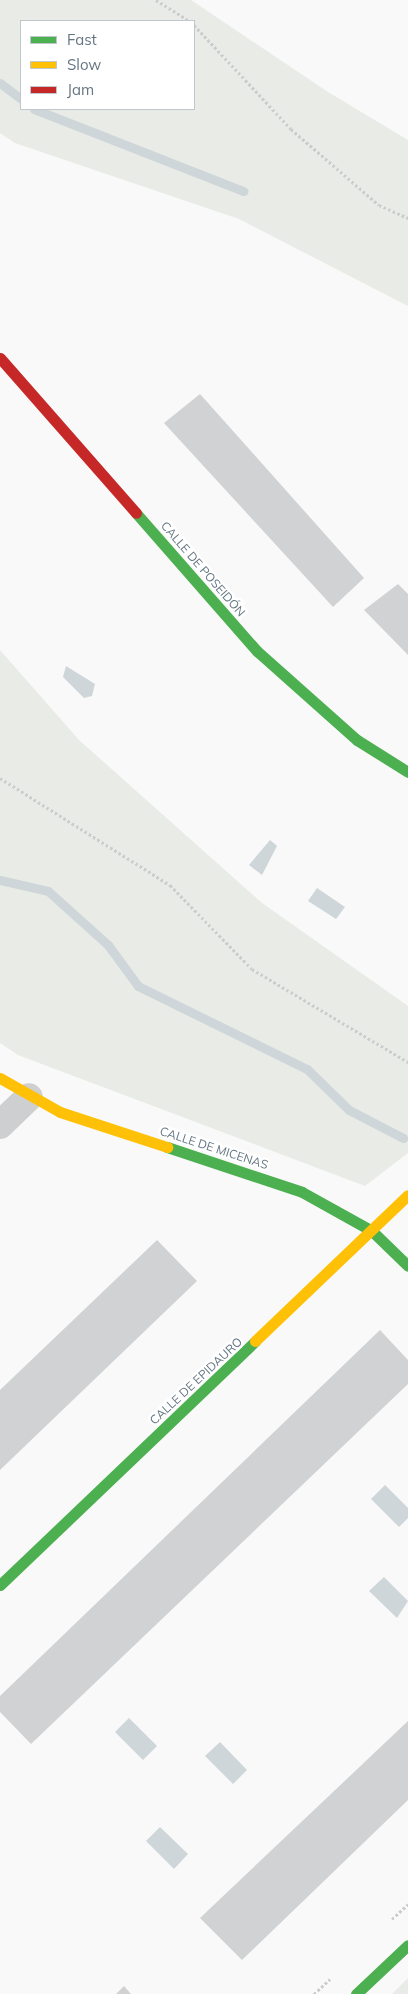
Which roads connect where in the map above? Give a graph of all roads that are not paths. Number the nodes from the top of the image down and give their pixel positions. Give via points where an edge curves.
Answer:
1 (0, 358) edge
2 (408, 772) edge
3 (0, 1078) edge
4 (29, 1098) junction
5 (0, 1125) edge
6 (408, 1195) edge
7 (372, 1231) junction
8 (408, 1266) edge
9 (0, 1585) edge
10 (408, 1945) edge
11 (356, 1994) edge

1 - 2 street, CALLE DE POSEIDÓN via 257,651 357,740
3 - 4 street, CALLE DE MICENAS
4 - 5 street
4 - 7 street, CALLE DE MICENAS via 302,1192
6 - 7 street, CALLE DE EPIDAURO
7 - 8 street, CALLE DE MICENAS
7 - 9 street, CALLE DE EPIDAURO
10 - 11 street

